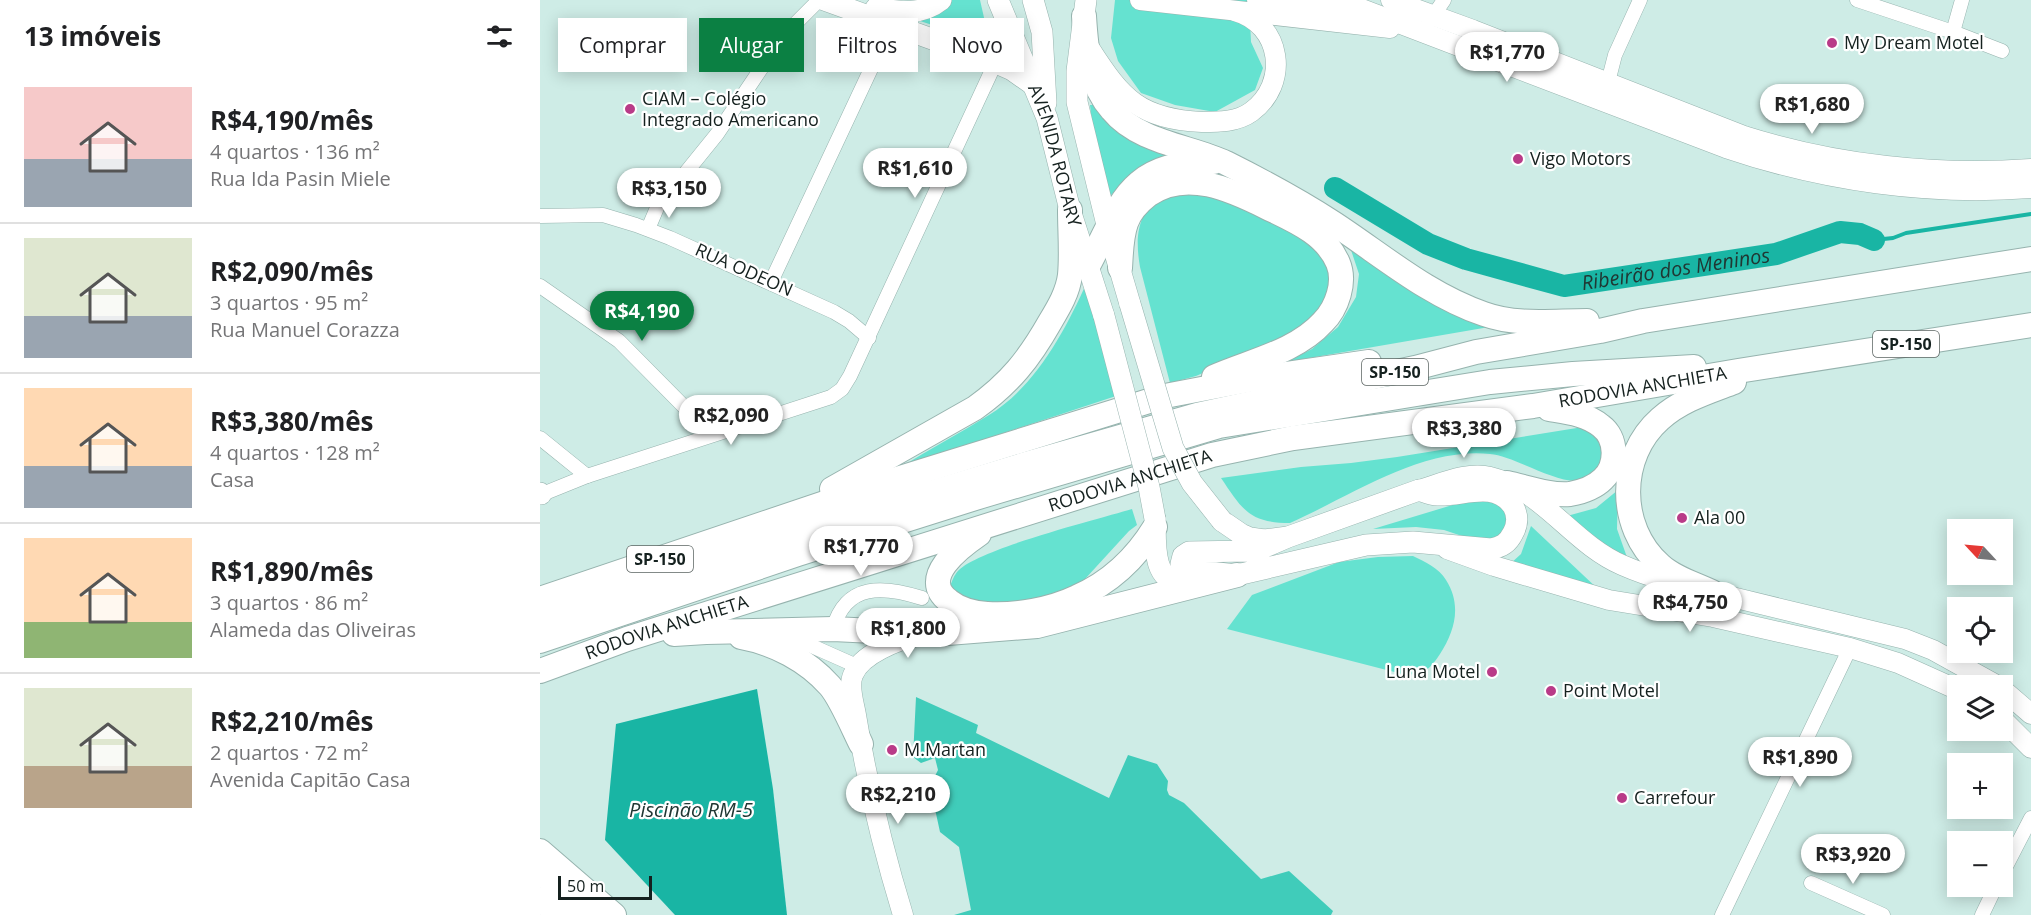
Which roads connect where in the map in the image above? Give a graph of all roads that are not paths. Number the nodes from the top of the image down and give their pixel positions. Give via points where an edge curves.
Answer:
1 (819, 0) edge
2 (826, 0) edge
3 (941, 0) edge
4 (998, 0) edge
5 (1033, 0) edge
6 (1140, 0) edge
7 (1257, 0) edge
8 (1338, 0) edge
9 (1391, 0) edge
10 (1640, 0) edge
11 (1857, 0) edge
12 (1962, 0) edge
13 (1085, 8) edge
14 (1234, 11) junction
15 (1366, 11) junction
16 (1434, 15) edge
17 (876, 18) edge
18 (1953, 32) junction
19 (1085, 41) junction
20 (2002, 51) dead end
21 (869, 72) edge
22 (991, 72) edge
23 (1015, 72) edge
24 (1032, 84) junction
25 (1606, 91) junction
26 (1047, 118) junction
27 (1223, 162) junction
28 (2031, 169) edge
29 (2031, 188) edge
30 (1070, 210) junction
31 (540, 216) edge
32 (648, 229) junction
33 (1108, 229) junction
34 (2031, 259) edge
35 (1088, 266) junction
36 (1120, 268) junction
37 (771, 282) junction
38 (540, 286) edge
39 (1643, 321) junction
40 (2031, 325) edge
41 (869, 338) junction
42 (1476, 352) junction
43 (1781, 364) junction
44 (1738, 371) junction
45 (1172, 394) junction
46 (1533, 406) junction
47 (712, 435) junction
48 (540, 438) edge
49 (588, 476) junction
50 (1507, 483) junction
51 (1419, 490) junction
52 (540, 494) edge
53 (780, 518) junction
54 (995, 523) junction
55 (1155, 523) junction
56 (1288, 537) junction
57 (1436, 545) junction
58 (615, 574) junction
59 (1225, 574) junction
60 (540, 588) edge
61 (1712, 592) junction
62 (922, 598) dead end
63 (540, 599) edge
64 (540, 619) edge
65 (774, 629) junction
66 (833, 629) junction
67 (706, 632) junction
68 (935, 634) junction
69 (627, 639) junction
70 (540, 641) edge
71 (1850, 648) junction
72 (863, 662) junction
73 (540, 671) edge
74 (1978, 675) edge
75 (1947, 685) edge
76 (2013, 698) edge
77 (2031, 714) edge
78 (2013, 730) edge
79 (861, 744) junction
80 (2031, 748) edge
81 (2031, 818) edge
82 (540, 851) edge
83 (2013, 853) edge
84 (540, 873) edge
85 (1811, 883) dead end
86 (1991, 897) edge
87 (540, 898) edge
88 (559, 915) edge
89 (587, 915) edge
90 (614, 915) edge
91 (903, 915) edge
92 (1722, 915) edge
93 (1883, 915) edge
94 (1982, 915) edge

1 - 32 street via 783,36 717,134 662,196
2 - 3 main road via 902,13 931,8
2 - 17 main road
4 - 24 main road, AVENIDA ROTARY
5 - 26 main road via 1042,32
6 - 14 street
7 - 15 street
8 - 15 street
9 - 16 street
10 - 25 street via 1615,55
11 - 18 street
12 - 18 street
13 - 19 highway
13 - 33 main road, AVENIDA ROTARY via 1077,102
14 - 16 street
14 - 19 street via 1255,20 1266,31 1276,61 1263,100 1236,119 1189,121 1144,110 1123,95
15 - 16 street
16 - 25 street
18 - 20 street
19 - 27 highway via 1093,79 1119,118 1148,135
21 - 37 street
22 - 41 street
23 - 24 main road
24 - 26 main road, AVENIDA ROTARY
25 - 28 street via 1774,146 1817,155 1927,170
25 - 29 street via 1726,148 1795,167 1902,186
26 - 30 main road, AVENIDA ROTARY
27 - 33 highway via 1171,165 1153,172 1133,187 1118,206
27 - 39 highway via 1331,222 1454,302 1482,313 1525,323
30 - 35 main road, AVENIDA ROTARY
30 - 53 highway via 1067,287 1034,352 1022,367 975,408
31 - 32 street, RUA ODEON via 603,215
32 - 37 street, RUA ODEON
33 - 35 highway
33 - 36 main road, AVENIDA ROTARY
34 - 39 highway, SP-150
35 - 55 main road, AVENIDA ROTARY, bridge via 1149,487
36 - 45 highway via 1124,230 1141,200 1165,186 1190,183 1204,183 1242,195 1302,225 1323,242 1339,265 1340,285 1332,310 1306,337
36 - 56 main road, AVENIDA ROTARY, bridge via 1173,448 1192,483 1222,521 1241,534 1264,540
37 - 41 street, RUA ODEON via 834,312
38 - 47 street via 619,341
39 - 42 highway, SP-150
40 - 43 highway, RODOVIA ANCHIETA / SP-150
41 - 47 street via 842,389 831,397
42 - 45 highway, SP-150 via 1418,354
42 - 64 highway, SP-150 via 1187,417 755,546
43 - 44 highway, RODOVIA ANCHIETA / SP-150
43 - 61 highway via 1690,400 1667,414 1646,435 1630,470 1629,508 1643,545 1661,567
44 - 46 highway, RODOVIA ANCHIETA / SP-150
44 - 70 highway, RODOVIA ANCHIETA / SP-150 via 1694,366 1490,382 1219,426 798,554
45 - 53 highway, SP-150
46 - 50 highway via 1581,416 1602,426 1613,442 1611,465 1597,483 1574,493 1553,493
46 - 54 highway, RODOVIA ANCHIETA / SP-150 via 1252,445
47 - 49 street
48 - 49 street
49 - 52 street
50 - 51 street via 1478,476
50 - 61 street via 1603,556 1642,573
51 - 56 main road
51 - 57 main road via 1438,495 1491,492 1509,501 1516,514 1515,530 1501,547
53 - 58 highway, SP-150
54 - 55 highway via 953,553 938,581 939,591 949,601 968,611 997,614 1034,610 1080,596 1127,564 1142,548
54 - 69 highway, RODOVIA ANCHIETA / SP-150
55 - 59 main road, AVENIDA ROTARY via 1163,574 1181,581
56 - 59 main road via 1260,549 1189,552 1181,560 1185,567
57 - 59 main road via 1366,545
57 - 71 street via 1609,600 1713,617
58 - 60 highway
58 - 63 highway, SP-150
59 - 68 highway via 1037,626
61 - 74 street via 1905,639
62 - 66 street via 889,589 864,593 843,607
65 - 66 highway
65 - 67 highway
65 - 72 street
66 - 68 highway
67 - 69 highway
67 - 79 highway via 751,639 802,662 831,687
68 - 72 street via 911,638 878,651
69 - 73 highway, RODOVIA ANCHIETA / SP-150
71 - 75 street via 1898,663
71 - 92 street
72 - 79 street via 851,682
76 - 77 street
78 - 80 street
79 - 91 street
81 - 83 street
82 - 90 highway
84 - 89 main road
85 - 93 street
86 - 94 street
87 - 88 highway

